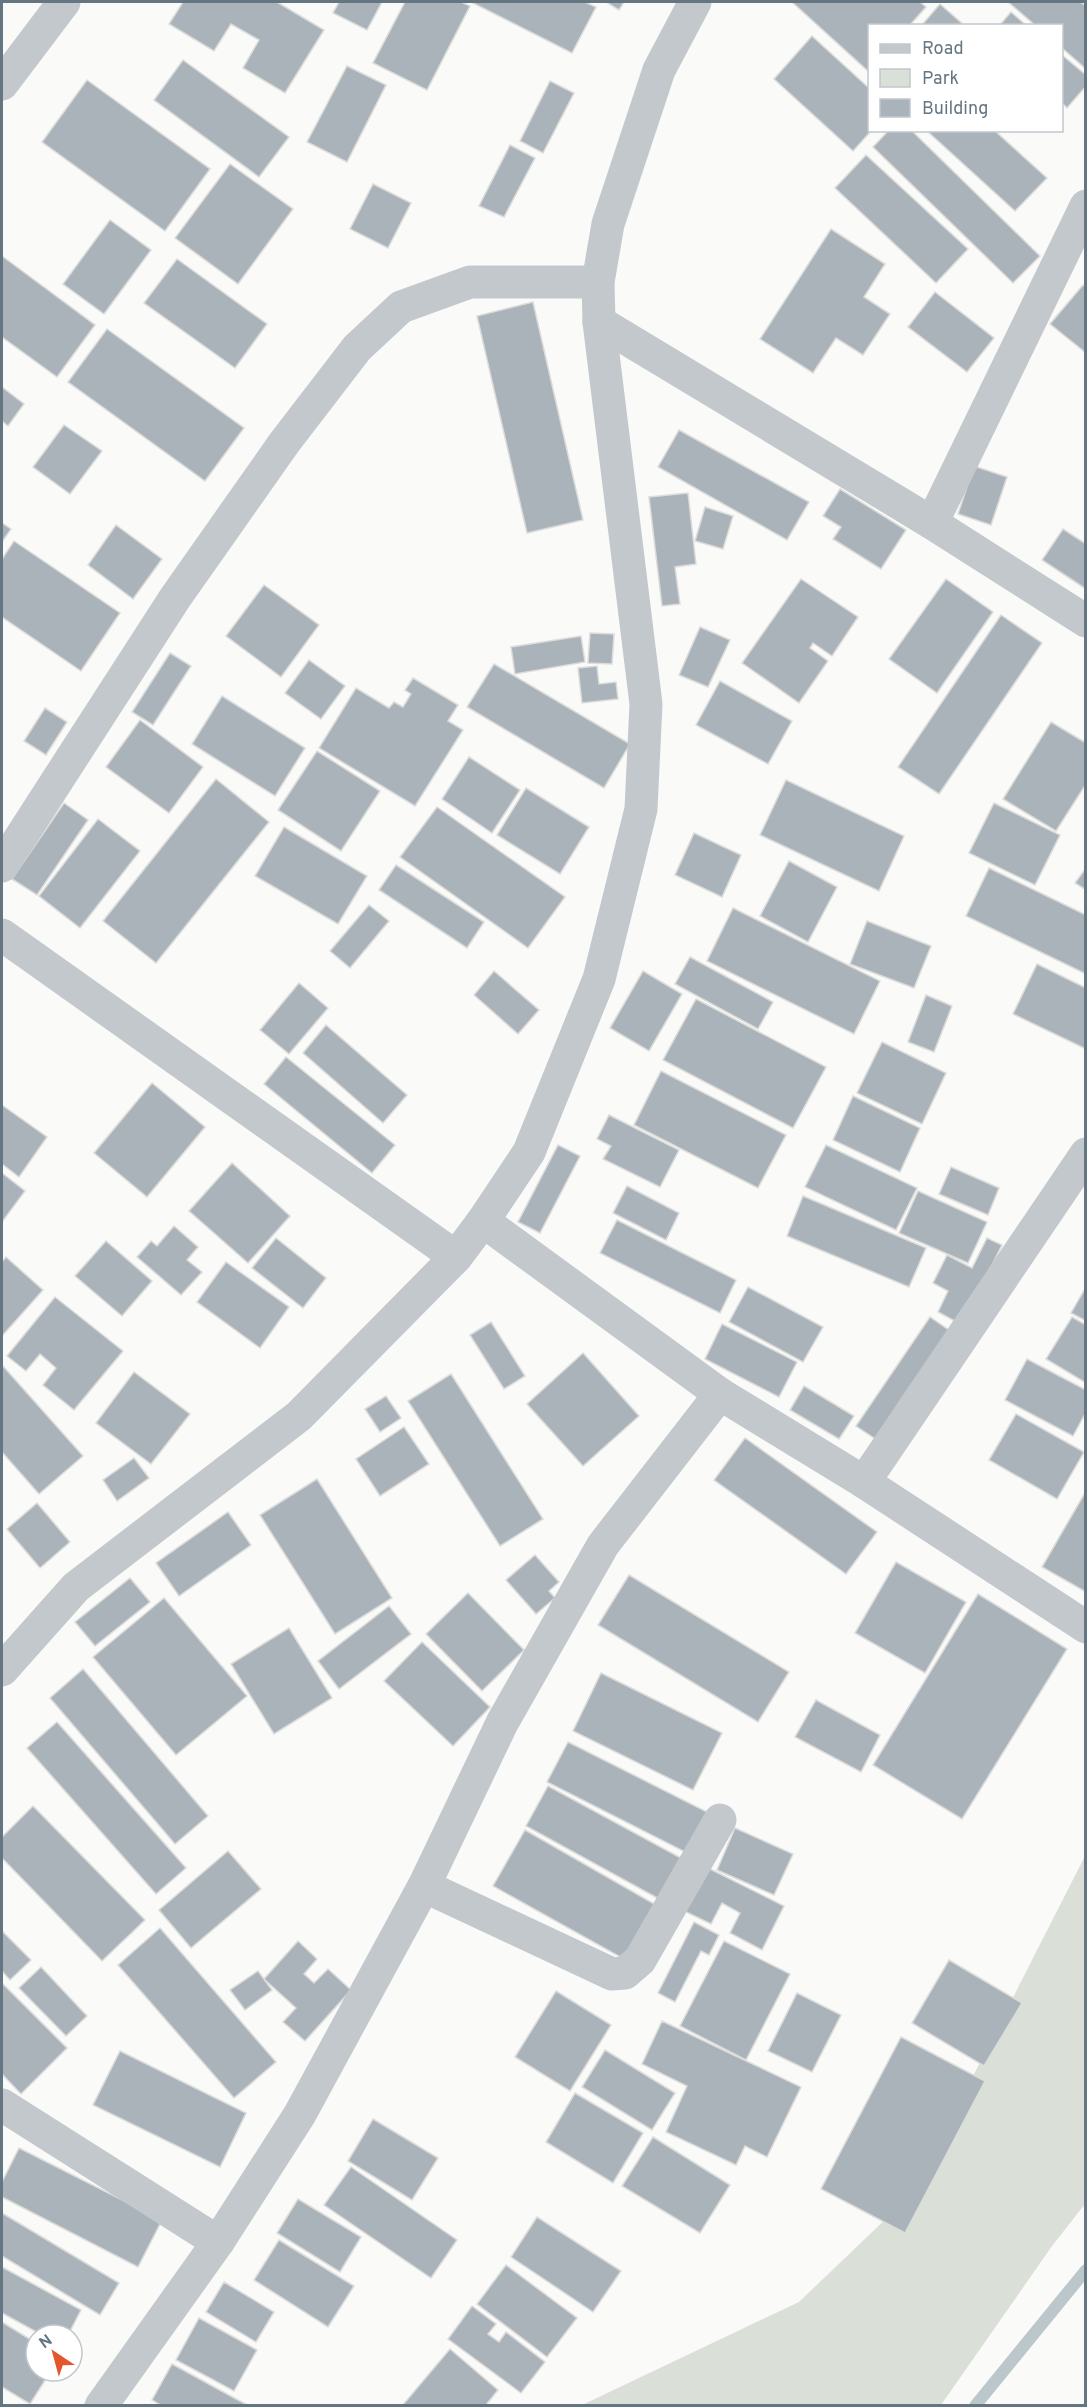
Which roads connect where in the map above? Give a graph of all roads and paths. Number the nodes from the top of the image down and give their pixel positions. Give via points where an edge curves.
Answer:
1 (64, 2) edge
2 (694, 2) edge
3 (2, 84) edge
4 (1086, 206) edge
5 (598, 282) junction
6 (599, 322) junction
7 (932, 523) junction
8 (1086, 621) edge
9 (2, 866) edge
10 (2, 935) edge
11 (1086, 1154) edge
12 (483, 1221) junction
13 (456, 1257) junction
14 (720, 1394) junction
15 (864, 1482) junction
16 (1086, 1627) edge
17 (2, 1668) edge
18 (720, 1820) dead end
19 (424, 1886) junction
20 (2, 2105) edge
21 (218, 2242) junction
22 (101, 2406) edge

1 - 3 street
2 - 5 street via 659,70 608,224
4 - 7 street
5 - 6 street
5 - 9 street via 470,282 401,307 357,348 284,443 175,598
6 - 7 street
6 - 12 street via 646,704 641,809 599,979 529,1152
7 - 8 street
10 - 13 street
11 - 15 street
12 - 13 street
12 - 14 street
13 - 17 street via 299,1416 76,1587
14 - 15 street
14 - 19 street via 603,1545 502,1723
15 - 16 street
18 - 19 street via 640,1960 625,1973 612,1974
19 - 21 street via 300,2114
20 - 21 street
21 - 22 street

